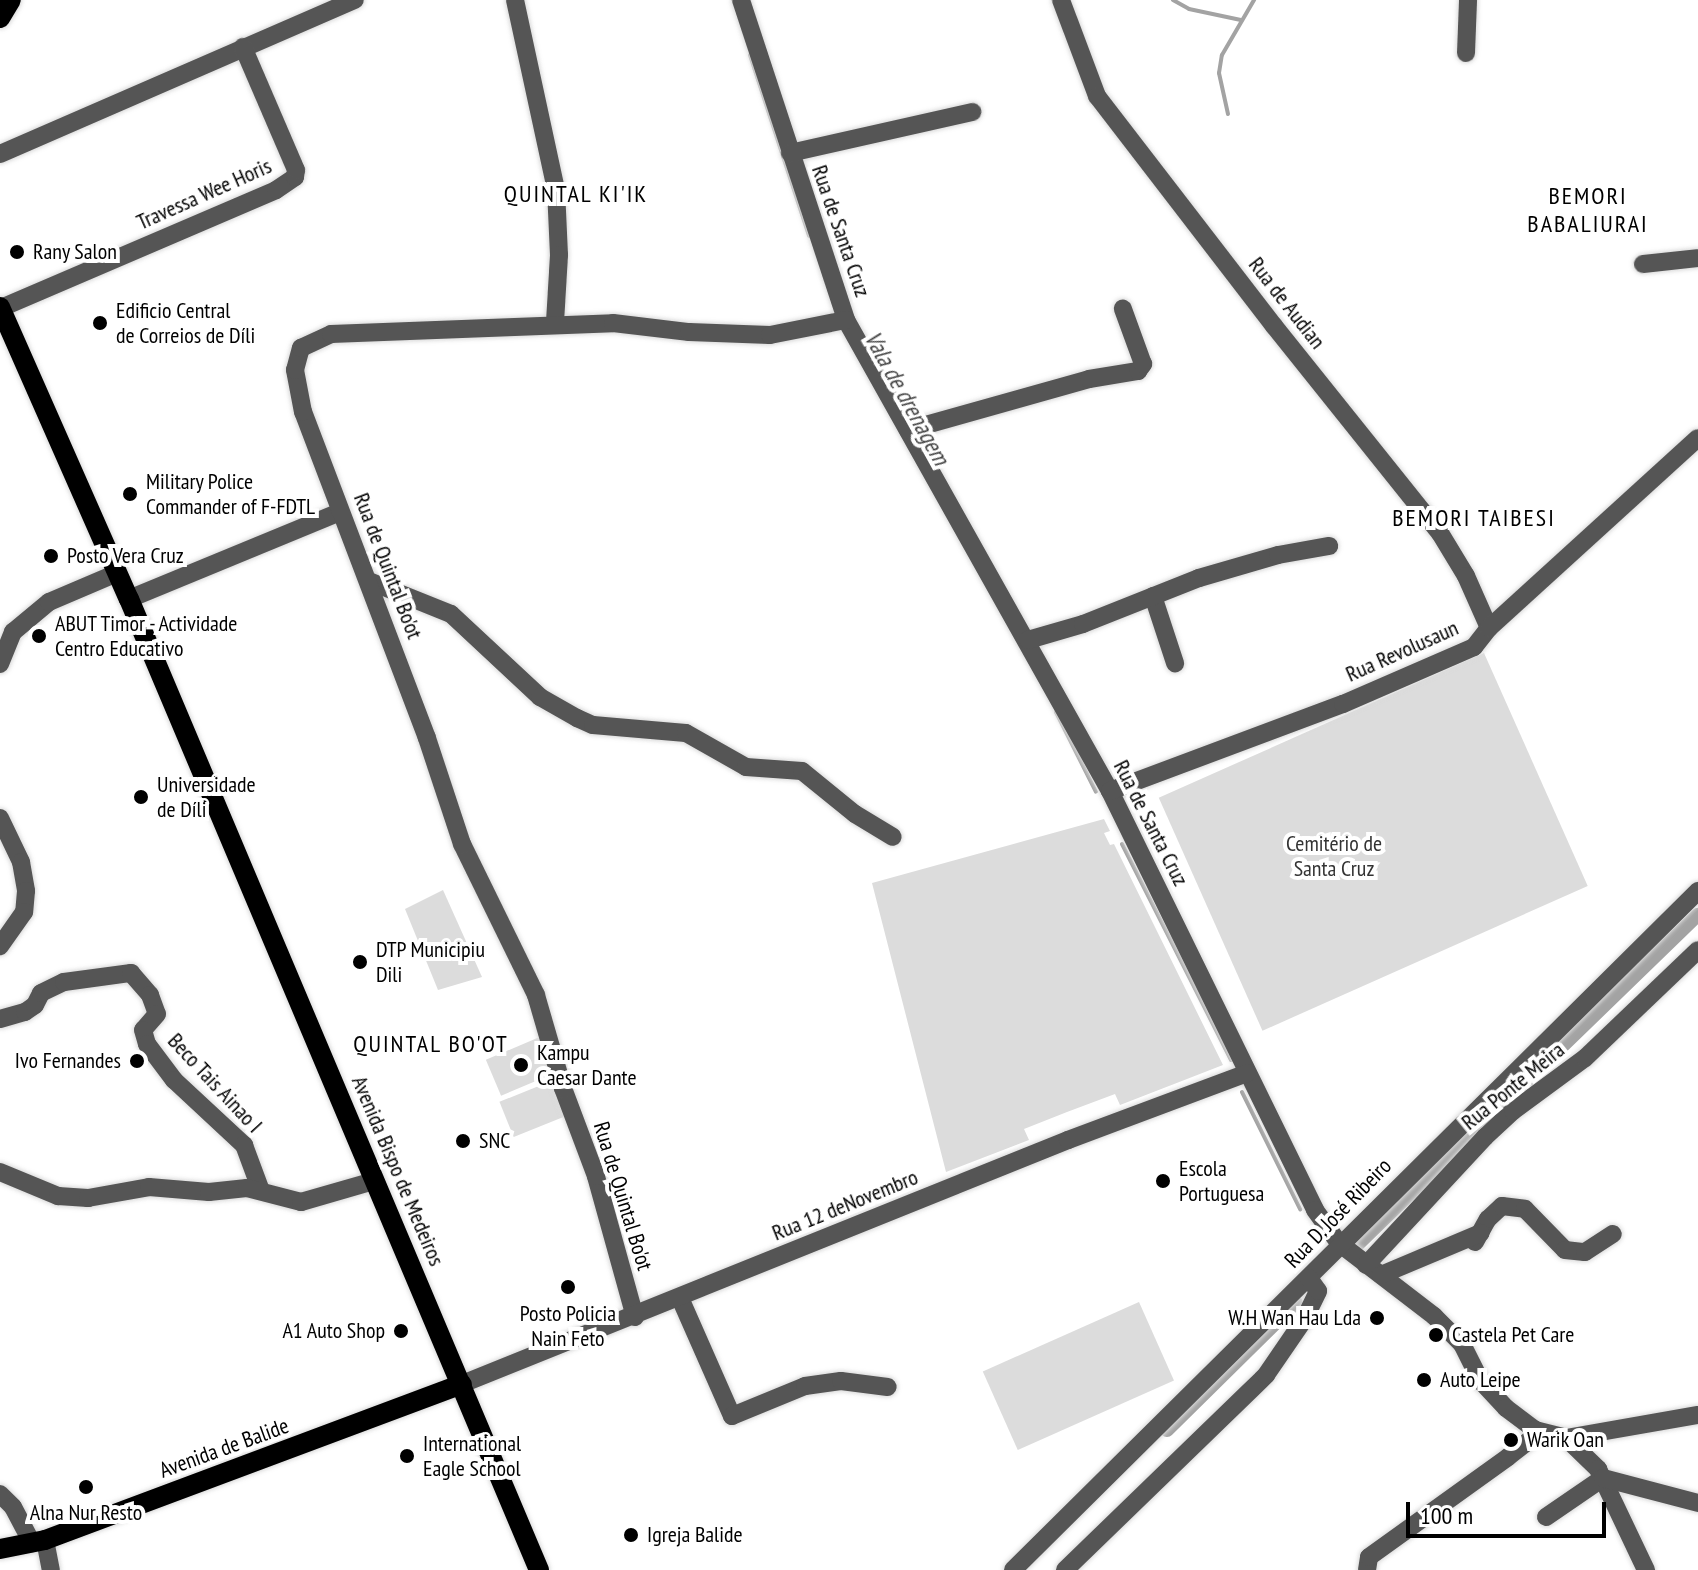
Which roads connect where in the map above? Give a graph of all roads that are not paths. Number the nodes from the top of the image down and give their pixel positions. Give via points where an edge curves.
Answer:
1 (11, 0) edge
2 (355, 0) edge
3 (515, 0) edge
4 (741, 0) edge
5 (1061, 0) edge
6 (1468, 0) edge
7 (0, 18) edge
8 (243, 47) junction
9 (1466, 53) dead end
10 (972, 112) dead end
11 (790, 153) junction
12 (0, 154) edge
13 (1698, 258) edge
14 (1643, 264) dead end
15 (1123, 309) dead end
16 (2, 316) edge
17 (840, 322) junction
18 (555, 323) junction
19 (908, 430) junction
20 (1698, 438) edge
21 (340, 512) junction
22 (1329, 546) dead end
23 (117, 573) junction
24 (369, 581) junction
25 (1153, 596) junction
26 (129, 599) junction
27 (1489, 628) junction
28 (1028, 640) junction
29 (1175, 663) dead end
30 (0, 664) edge
31 (1110, 791) junction
32 (0, 818) edge
33 (893, 837) dead end
34 (1698, 891) edge
35 (0, 946) edge
36 (1698, 950) edge
37 (0, 1019) edge
38 (1247, 1073) junction
39 (0, 1172) edge
40 (367, 1183) dead end
41 (261, 1191) junction
42 (1613, 1234) dead end
43 (1339, 1243) junction
44 (1374, 1270) junction
45 (1309, 1278) junction
46 (680, 1298) junction
47 (635, 1317) junction
48 (462, 1384) junction
49 (888, 1387) dead end
50 (1698, 1415) edge
51 (1535, 1430) junction
52 (1566, 1438) junction
53 (1603, 1478) junction
54 (0, 1494) edge
55 (1698, 1503) edge
56 (1546, 1517) dead end
57 (38, 1541) junction
58 (0, 1549) edge
59 (51, 1570) edge
60 (539, 1570) edge
61 (1013, 1570) edge
62 (1065, 1570) edge
63 (1367, 1570) edge
64 (1646, 1570) edge

1 - 7 main road
2 - 8 street
3 - 18 street via 556,189
4 - 11 street, Rua de Santa Cruz
5 - 27 street, Rua de Audian via 1097,96 1440,533
6 - 9 street
8 - 12 street
8 - 16 street, Travessa Wee Horis via 295,177
10 - 11 street
11 - 17 street, Rua de Santa Cruz
13 - 14 street
15 - 19 street via 1143,364 1138,371 1089,379
16 - 23 main road, Avenida Bispo de Medeiros
17 - 18 street, Rua de Quintal Bo'ot via 770,335
17 - 19 street, Rua de Santa Cruz
18 - 21 street, Rua de Quintal Bo'ot via 331,334 301,348 295,370 300,400
19 - 28 street, Rua de Santa Cruz
20 - 27 street, Rua Revolusaun
21 - 24 street, Rua de Quintal Bo'ot
21 - 26 street
22 - 25 street via 1278,555
23 - 26 main road, Avenida Bispo de Medeiros
23 - 30 street via 49,602 13,632
24 - 33 street via 451,614 540,697 577,718 593,725 686,733 746,767 802,771
24 - 47 street, Rua de Quintal Bo'ot via 462,844 536,995 596,1176
25 - 28 street
25 - 29 street
26 - 48 main road, Avenida Bispo de Medeiros
27 - 31 street, Rua Revolusaun via 1474,647 1343,704
28 - 31 street, Rua de Santa Cruz
31 - 38 street, Rua de Santa Cruz
32 - 35 street via 21,862 26,891 24,912
34 - 43 street, Rua D. José Ribeiro
36 - 44 street, Rua Ponte Meira via 1585,1058 1485,1137
37 - 41 street, Beco Tais Ainao I via 25,1012 41,993 64,982 131,973 150,995 157,1014 143,1030 147,1044 174,1080 244,1145
38 - 43 street, Rua de Santa Cruz via 1315,1210
38 - 46 street, Rua 12 deNovembro
39 - 41 street via 58,1196 88,1198 149,1187
40 - 41 street via 301,1202
42 - 44 street via 1585,1252 1565,1250 1525,1209 1502,1206 1478,1237
43 - 44 street, Rua de Santa Cruz
43 - 45 street, Rua D. José Ribeiro
44 - 51 street, Rua de Santa Cruz via 1434,1316 1462,1344 1480,1380
45 - 61 street, Rua D. José Ribeiro
45 - 62 street via 1318,1291 1266,1375
46 - 47 street, Rua 12 deNovembro
46 - 49 street via 732,1416 805,1386 841,1381
47 - 48 street, Rua 12 deNovembro
48 - 57 main road, Avenida de Balide
48 - 60 main road, Avenida Bispo de Medeiros
50 - 52 street
51 - 52 street, Rua de Santa Cruz
51 - 63 street via 1508,1457 1369,1557
52 - 53 street, Rua de Santa Cruz
53 - 55 street
53 - 56 street
53 - 64 street, Rua de Santa Cruz
54 - 57 street
57 - 58 main road, Avenida de Balide
57 - 59 street

